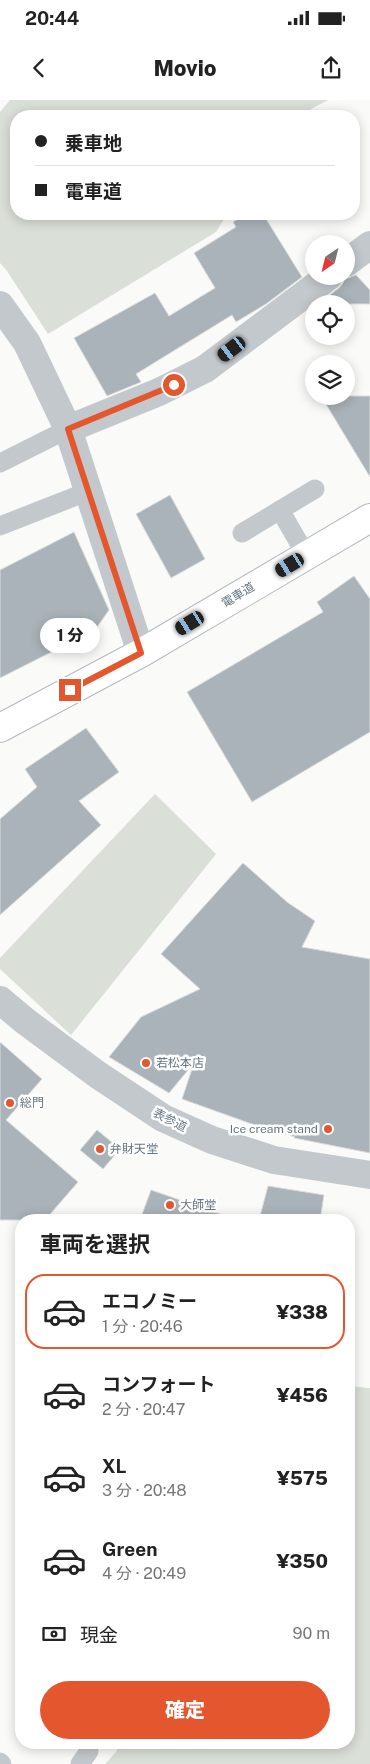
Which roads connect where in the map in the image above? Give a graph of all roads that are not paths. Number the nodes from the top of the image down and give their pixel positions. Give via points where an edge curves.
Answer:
1 (370, 245) edge
2 (355, 256) edge
3 (317, 285) edge
4 (0, 305) edge
5 (68, 429) junction
6 (0, 463) edge
7 (316, 489) dead end
8 (89, 491) junction
9 (280, 510) junction
10 (370, 518) edge
11 (0, 526) edge
12 (242, 533) dead end
13 (306, 555) junction
14 (141, 653) junction
15 (0, 728) edge
16 (0, 1000) edge
17 (370, 1175) edge

1 - 2 street
3 - 5 street via 205,369 159,392
4 - 5 street via 27,343
5 - 6 lane
5 - 8 street
7 - 9 lane
8 - 11 lane
8 - 14 street
9 - 12 lane
9 - 13 lane
10 - 13 street, 電車道
13 - 14 street, 電車道
14 - 15 street, 電車道
16 - 17 street, 表参道 via 98,1075 162,1118 212,1140 274,1160

